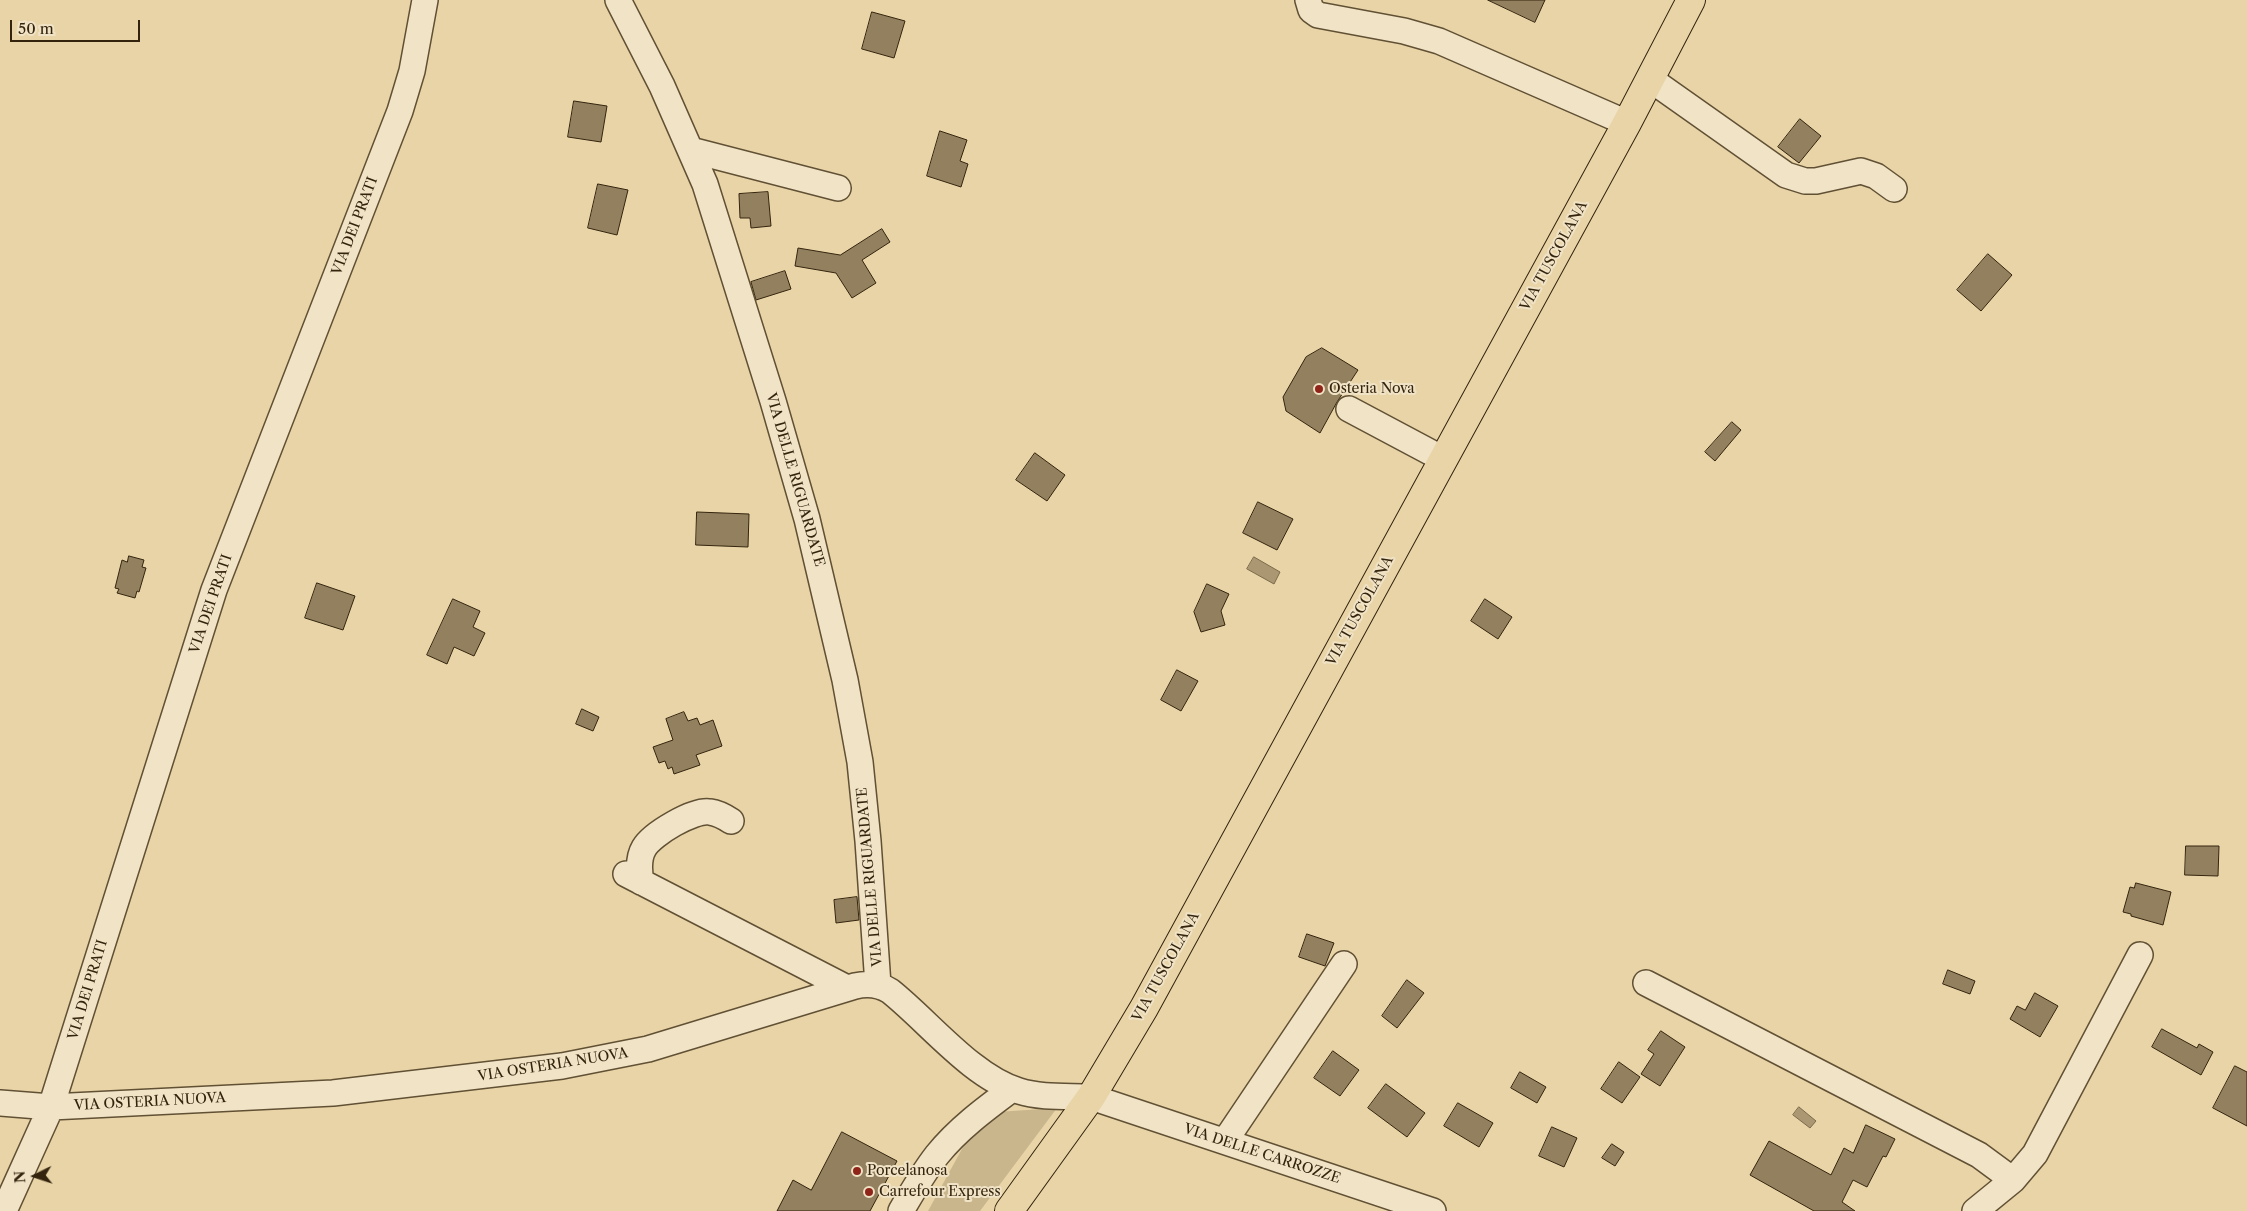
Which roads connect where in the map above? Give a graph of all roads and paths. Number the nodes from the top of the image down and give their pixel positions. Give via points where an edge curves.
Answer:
1 (425, 0) edge
2 (618, 0) edge
3 (1308, 0) edge
4 (1691, 0) edge
5 (1650, 79) junction
6 (1627, 123) junction
7 (692, 150) junction
8 (838, 188) dead end
9 (1894, 189) dead end
10 (1349, 409) dead end
11 (1443, 459) junction
12 (732, 821) dead end
13 (2140, 955) dead end
14 (1344, 964) dead end
15 (1646, 983) dead end
16 (878, 985) junction
17 (847, 988) junction
18 (1012, 1089) junction
19 (1091, 1097) junction
20 (0, 1103) edge
21 (51, 1107) junction
22 (1225, 1141) junction
23 (2013, 1180) junction
24 (4, 1211) edge
25 (901, 1211) edge
26 (1009, 1211) edge
27 (1433, 1211) edge
28 (1975, 1211) edge

1 - 21 street, VIA DEI PRATI via 402,106 214,590
2 - 7 street, VIA DELLE RIGUARDATE
3 - 6 street via 1311,10 1318,15 1427,37
4 - 5 main road, VIA TUSCOLANA
5 - 6 main road, VIA TUSCOLANA
5 - 9 street via 1786,175 1816,181 1861,171 1876,176
6 - 11 main road, VIA TUSCOLANA
7 - 8 street
7 - 16 street, VIA DELLE RIGUARDATE via 783,432 835,634 862,780
10 - 11 street
11 - 19 main road, VIA TUSCOLANA via 1178,947
12 - 17 street via 710,812 700,812 660,833 643,849 639,869 633,878
13 - 23 street via 2039,1147
14 - 22 street
15 - 23 street via 1979,1155
16 - 17 street, VIA OSTERIA NUOVA
16 - 18 street via 895,994 981,1070
17 - 21 street, VIA OSTERIA NUOVA via 648,1049 580,1064 333,1093
18 - 19 street
18 - 25 street via 944,1146
19 - 22 street, VIA DELLE CARROZZE
19 - 26 main road, VIA TUSCOLANA
20 - 21 street, VIA OSTERIA NUOVA
21 - 24 street, VIA DEI PRATI
22 - 27 street, VIA DELLE CARROZZE
23 - 28 street

